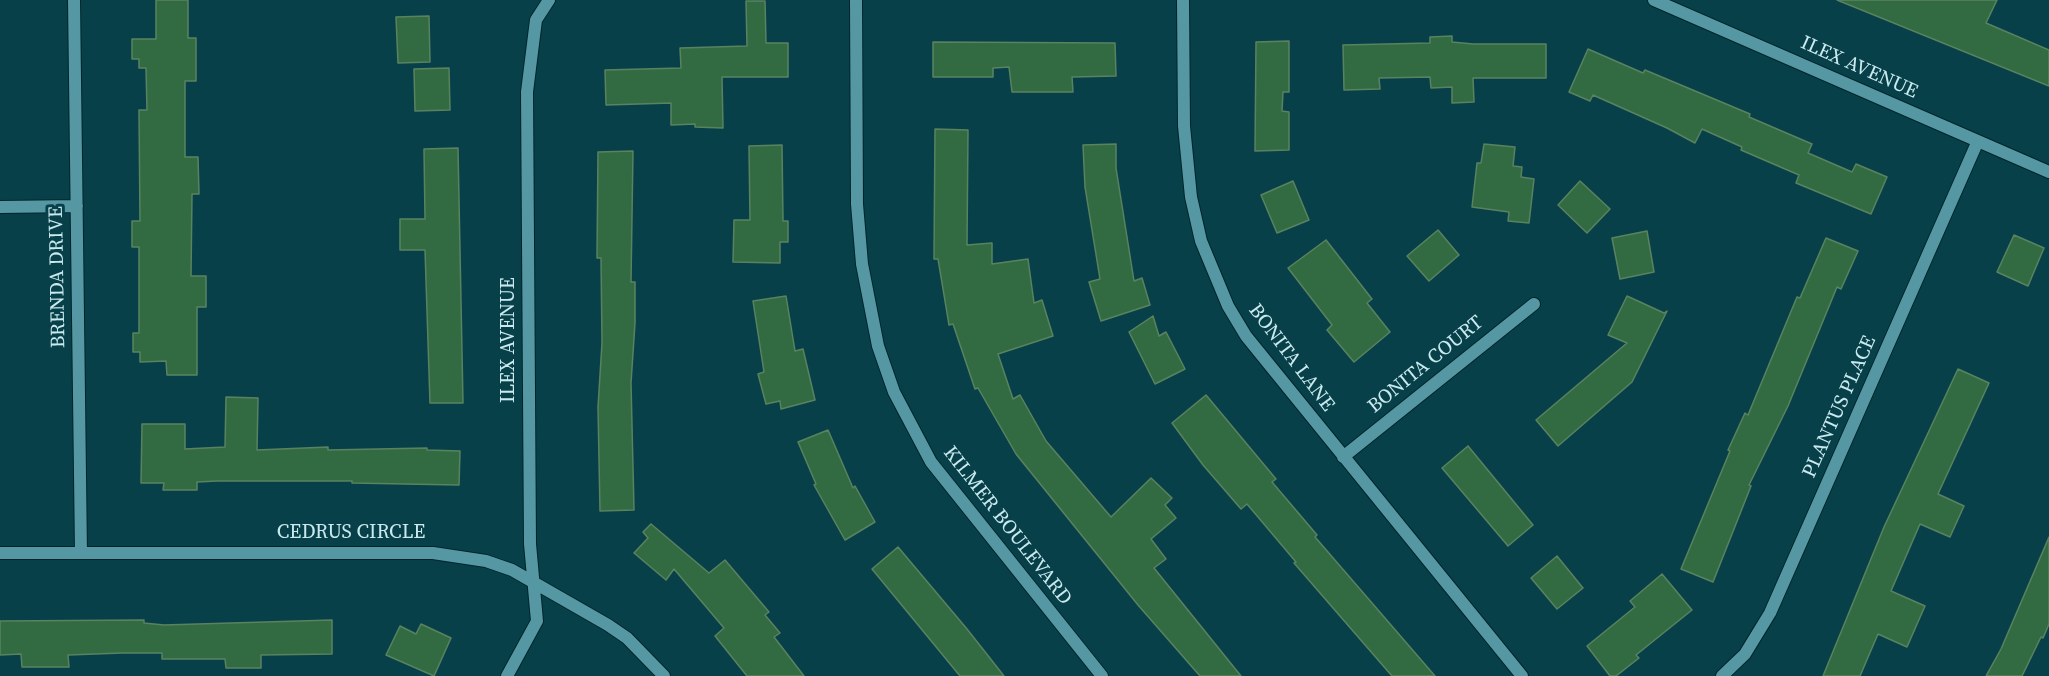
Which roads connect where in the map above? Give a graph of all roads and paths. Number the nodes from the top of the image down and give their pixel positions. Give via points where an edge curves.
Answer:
1 (75, 0) edge
2 (549, 0) edge
3 (856, 0) edge
4 (1183, 0) edge
5 (1654, 0) edge
6 (1977, 143) junction
7 (2049, 172) edge
8 (77, 206) junction
9 (0, 207) edge
10 (1533, 304) dead end
11 (1343, 457) junction
12 (0, 553) edge
13 (81, 553) junction
14 (535, 583) junction
15 (507, 676) edge
16 (664, 676) edge
17 (1102, 676) edge
18 (1522, 676) edge
19 (1722, 676) edge

1 - 8 street, BRENDA DRIVE
2 - 14 street, ILEX AVENUE via 536,20 527,92 530,544
3 - 17 street, KILMER BOULEVARD via 857,204 862,264 878,346 894,392 931,462
4 - 11 street, BONITA LANE via 1184,126 1191,197 1201,241 1213,274 1246,336
5 - 6 street, ILEX AVENUE
6 - 7 street, ILEX AVENUE
6 - 19 street, PLANTUS PLACE via 1770,613 1745,654
8 - 9 street
8 - 13 street, BRENDA DRIVE
10 - 11 street, BONITA COURT
11 - 18 street, BONITA LANE
12 - 13 street, CEDRUS CIRCLE
13 - 14 street, CEDRUS CIRCLE via 433,553 486,561
14 - 15 street, ILEX AVENUE via 537,621
14 - 16 street, CEDRUS CIRCLE via 627,638

